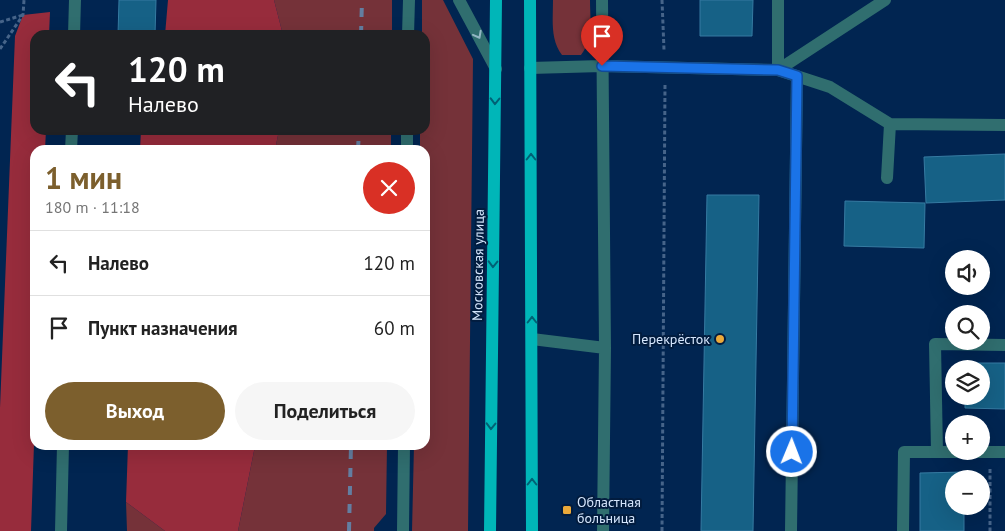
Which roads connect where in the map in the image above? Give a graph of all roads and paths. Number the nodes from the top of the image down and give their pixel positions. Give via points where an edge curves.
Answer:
1 (24, 0) edge
2 (75, 0) edge
3 (408, 0) edge
4 (460, 0) edge
5 (496, 0) edge
6 (530, 0) edge
7 (602, 0) edge
8 (662, 0) edge
9 (778, 0) edge
10 (885, 0) edge
11 (23, 15) junction
12 (0, 22) edge
13 (74, 30) edge
14 (408, 30) edge
15 (0, 49) edge
16 (602, 66) junction
17 (530, 68) junction
18 (665, 68) junction
19 (496, 69) junction
20 (778, 70) junction
21 (797, 76) junction
22 (890, 124) junction
23 (1005, 126) edge
24 (887, 178) dead end
25 (532, 340) junction
26 (1005, 345) edge
27 (605, 348) junction
28 (64, 450) edge
29 (404, 450) edge
30 (937, 452) junction
31 (945, 452) edge
32 (990, 452) edge
33 (1005, 452) edge
34 (989, 460) edge
35 (61, 531) edge
36 (403, 531) edge
37 (490, 531) edge
38 (532, 531) edge
39 (603, 531) edge
40 (662, 531) edge
41 (791, 531) edge
42 (903, 531) edge
43 (990, 531) edge

1 - 11 path
2 - 13 street
3 - 14 street
4 -> 19 street
5 - 19 main road, Московская улица
6 - 17 main road
7 - 16 street
8 - 18 path
9 - 20 street
10 - 20 street
11 - 12 path
11 - 15 path
16 - 17 street
16 - 18 street
16 - 27 street
25 -> 17 main road
18 - 20 street
18 - 40 path
19 -> 37 main road, Московская улица
20 - 21 street
21 - 22 street via 830,87
21 - 41 street
22 - 23 street
22 - 24 street
25 - 27 street
38 -> 25 main road
26 - 30 street via 935,344
27 - 39 street
28 - 35 street
29 - 36 street
30 - 31 street
30 - 42 street via 904,452
32 - 33 street
34 - 43 path

